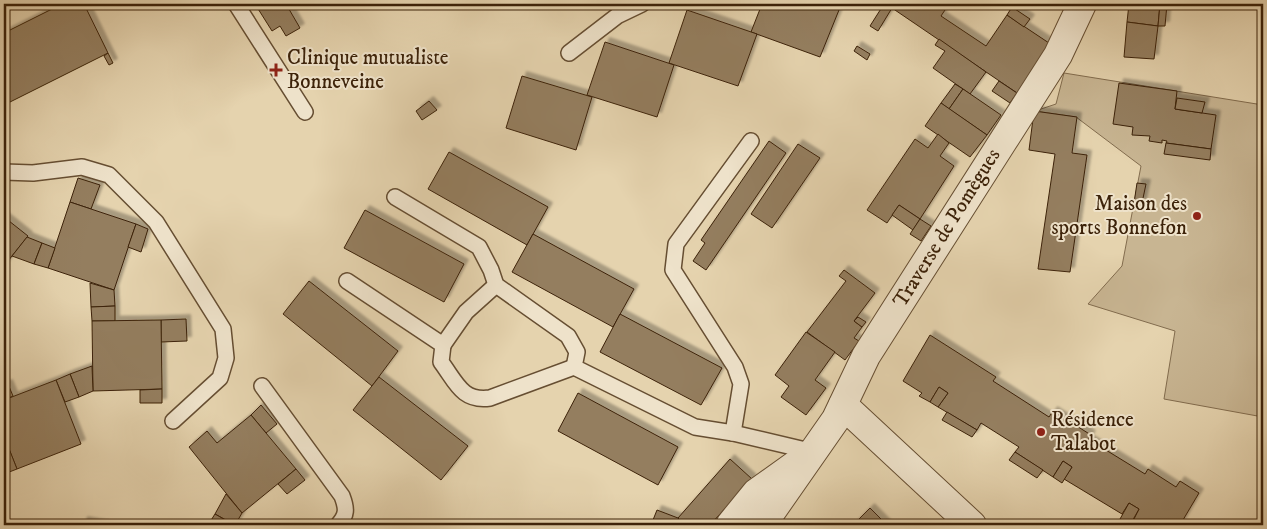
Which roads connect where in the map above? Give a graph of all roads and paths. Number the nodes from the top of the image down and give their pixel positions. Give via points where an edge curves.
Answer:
1 (236, 4) edge
2 (642, 4) edge
3 (1082, 4) edge
4 (569, 53) dead end
5 (305, 112) dead end
6 (751, 141) dead end
7 (4, 172) edge
8 (395, 197) dead end
9 (347, 281) dead end
10 (496, 286) junction
11 (443, 345) junction
12 (574, 367) junction
13 (262, 386) dead end
14 (843, 405) junction
15 (173, 421) dead end
16 (733, 433) junction
17 (814, 452) junction
18 (338, 525) edge
19 (730, 525) edge
20 (762, 525) edge
21 (972, 525) edge

1 - 5 lane
2 - 4 lane via 617,16
3 - 14 street, Traverse de Pomègues via 1058,55 866,356
6 - 16 lane via 676,244 673,270 735,367 741,384
7 - 15 lane via 33,173 82,167 108,175 156,222 223,329 226,358 220,378
8 - 10 lane via 479,247
9 - 11 lane
10 - 11 lane via 466,312
10 - 12 lane via 568,336 576,352
11 - 12 lane via 441,362 465,395 478,400
12 - 16 lane via 695,427
13 - 18 lane via 342,496 347,508
14 - 17 street, Traverse de Pomègues
14 - 21 street
16 - 17 lane
17 - 19 street, Traverse de Pomègues via 756,493
17 - 20 street, Traverse de Pomègues

